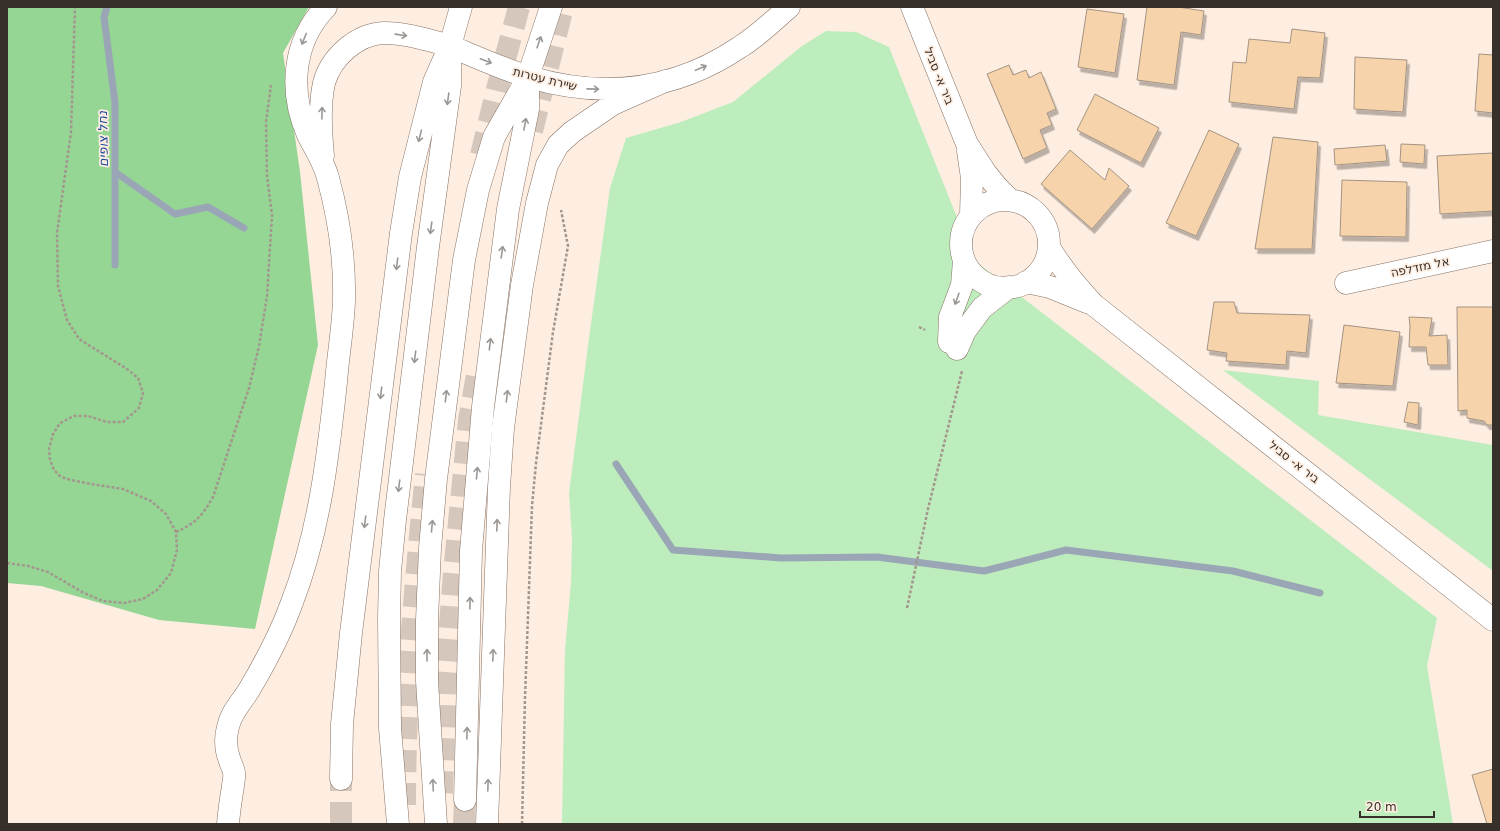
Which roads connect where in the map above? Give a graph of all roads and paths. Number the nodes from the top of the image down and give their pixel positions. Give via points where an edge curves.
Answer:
1 (76, 7) edge
2 (326, 7) edge
3 (461, 7) edge
4 (551, 7) edge
5 (789, 7) edge
6 (912, 7) edge
7 (450, 46) junction
8 (528, 77) junction
9 (272, 78) dead end
10 (665, 81) junction
11 (967, 144) junction
12 (324, 166) junction
13 (1010, 200) junction
14 (561, 209) dead end
15 (971, 215) junction
16 (1049, 247) junction
17 (1493, 251) edge
18 (964, 261) junction
19 (1346, 283) dead end
20 (1017, 285) junction
21 (1094, 305) junction
22 (919, 327) dead end
23 (953, 346) junction
24 (176, 532) junction
25 (7, 563) edge
26 (907, 608) dead end
27 (1493, 620) edge
28 (341, 779) tunnel mouth
29 (464, 800) tunnel mouth
30 (228, 824) edge
31 (398, 824) edge
32 (436, 824) edge
33 (487, 824) edge
34 (522, 824) edge

1 - 24 path via 71,132 57,233 58,286 66,320 79,339 138,378 142,393 139,408 123,422 74,416 60,423 52,434 50,460 54,470 61,477 123,488 151,501 166,514
2 -> 12 main road via 304,37 297,64 296,86 301,116
3 - 7 main road
8 -> 4 main road
10 -> 5 main road, שיירת עטרות via 713,63 740,47
6 - 11 main road, ביר א- סביל
7 -> 8 main road, שיירת עטרות
12 -> 7 main road, שיירת עטרות via 322,103 325,82 332,66 346,48 361,39 382,33 412,36
7 -> 28 main road via 434,82 410,177 401,233 350,640 342,724
7 -> 31 main road via 450,86 425,270 390,570 390,728
8 -> 10 main road, שיירת עטרות via 589,89 623,88
29 -> 8 main road via 471,551 482,407 508,209 528,109
32 -> 8 main road via 427,681 430,548 436,479 464,260 478,190 494,137
9 - 24 path via 266,122 271,222 267,296 259,346 213,497 205,512 190,526
33 -> 10 main road via 503,435 522,285 537,203 547,165 558,145 567,136 613,104
11 - 13 main road, ביר א- סביל via 985,172
11 - 15 main road, ביר א- סביל via 972,178
12 - 30 main road via 337,214 344,282 325,473 312,541 292,605 248,692 231,716 227,730 226,744 234,772
13 - 15 main road via 988,202
13 - 16 main road via 1020,202 1038,215 1048,235
14 - 34 path via 568,246 551,347 532,506
15 - 18 main road via 964,225 961,237
16 - 20 main road via 1038,273
16 - 21 main road, ביר א- סביל via 1074,284
17 - 19 main road, אל מזדלפה
18 - 20 main road via 974,276 982,281 1000,287
18 -> 23 main road via 962,284 950,317
20 - 21 main road, ביר א- סביל via 1050,287
20 - 23 main road via 982,308
21 - 27 main road, ביר א- סביל
22 - 23 path
23 - 26 path via 964,363
24 - 25 path via 177,550 171,573 157,590 143,598 124,603 103,601 84,594 48,572

